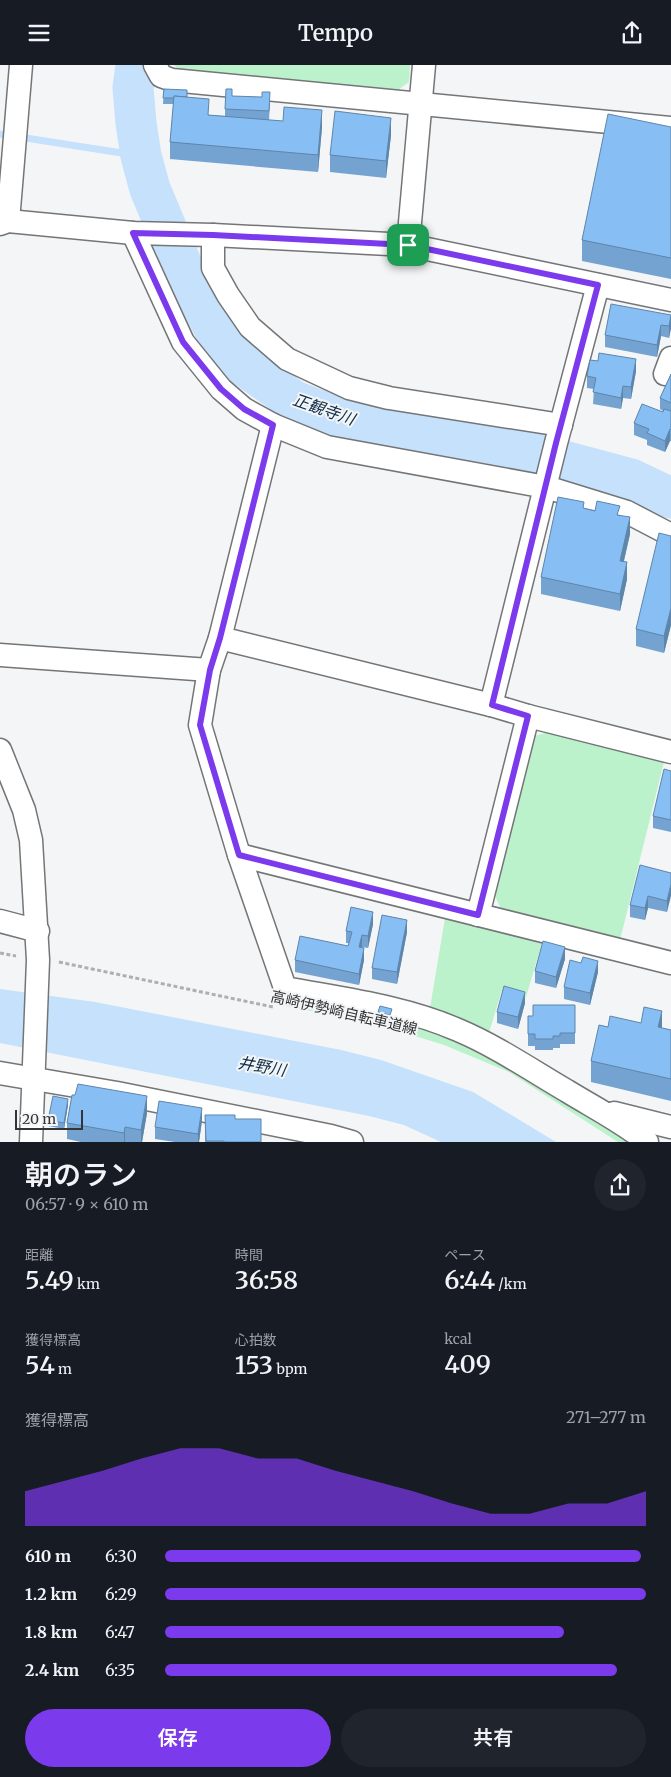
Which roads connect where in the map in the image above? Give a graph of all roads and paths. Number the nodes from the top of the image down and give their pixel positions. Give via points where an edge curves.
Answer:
1 (21, 65) edge
2 (155, 65) edge
3 (424, 65) edge
4 (421, 103) junction
5 (671, 128) edge
6 (4, 223) edge
7 (142, 233) junction
8 (203, 235) junction
9 (408, 245) junction
10 (598, 285) junction
11 (671, 300) edge
12 (273, 425) junction
13 (559, 434) junction
14 (547, 483) junction
15 (671, 535) edge
16 (220, 638) junction
17 (0, 655) edge
18 (210, 670) junction
19 (492, 705) junction
20 (528, 716) junction
21 (0, 750) edge
22 (671, 752) edge
23 (239, 855) junction
24 (478, 915) junction
25 (0, 921) edge
26 (38, 931) junction
27 (0, 953) edge
28 (17, 956) dead end
29 (671, 963) edge
30 (46, 964) junction
31 (276, 1008) dead end
32 (0, 1073) edge
33 (34, 1075) junction
34 (596, 1109) junction
35 (671, 1127) edge
36 (31, 1142) edge
37 (352, 1142) edge
38 (646, 1142) edge

1 - 6 street via 16,136
2 - 4 street via 161,76 172,80
3 - 4 street
4 - 5 street
4 - 9 street
6 - 7 street
7 - 8 street
7 - 12 street via 183,342 221,389 244,409
8 - 9 street
8 - 13 street via 213,268 228,295 250,327 287,359 349,388
9 - 10 street
10 - 11 street
10 - 13 street
12 - 14 street via 327,447
12 - 16 street
13 - 14 street
14 - 15 street via 626,512
14 - 19 street
16 - 18 street
16 - 19 street
17 - 18 street
18 - 23 street via 200,725
19 - 20 street
20 - 22 street
20 - 24 street
21 - 26 street via 24,810 31,840
23 - 24 street
23 - 34 street via 285,988 382,1007 457,1029
24 - 29 street
25 - 26 street
26 - 30 street
27 - 28 path
30 - 31 path, 高崎伊勢崎自転車道線
30 - 33 street
32 - 33 street
33 - 36 street
33 - 37 street
34 - 35 street
34 - 38 street

